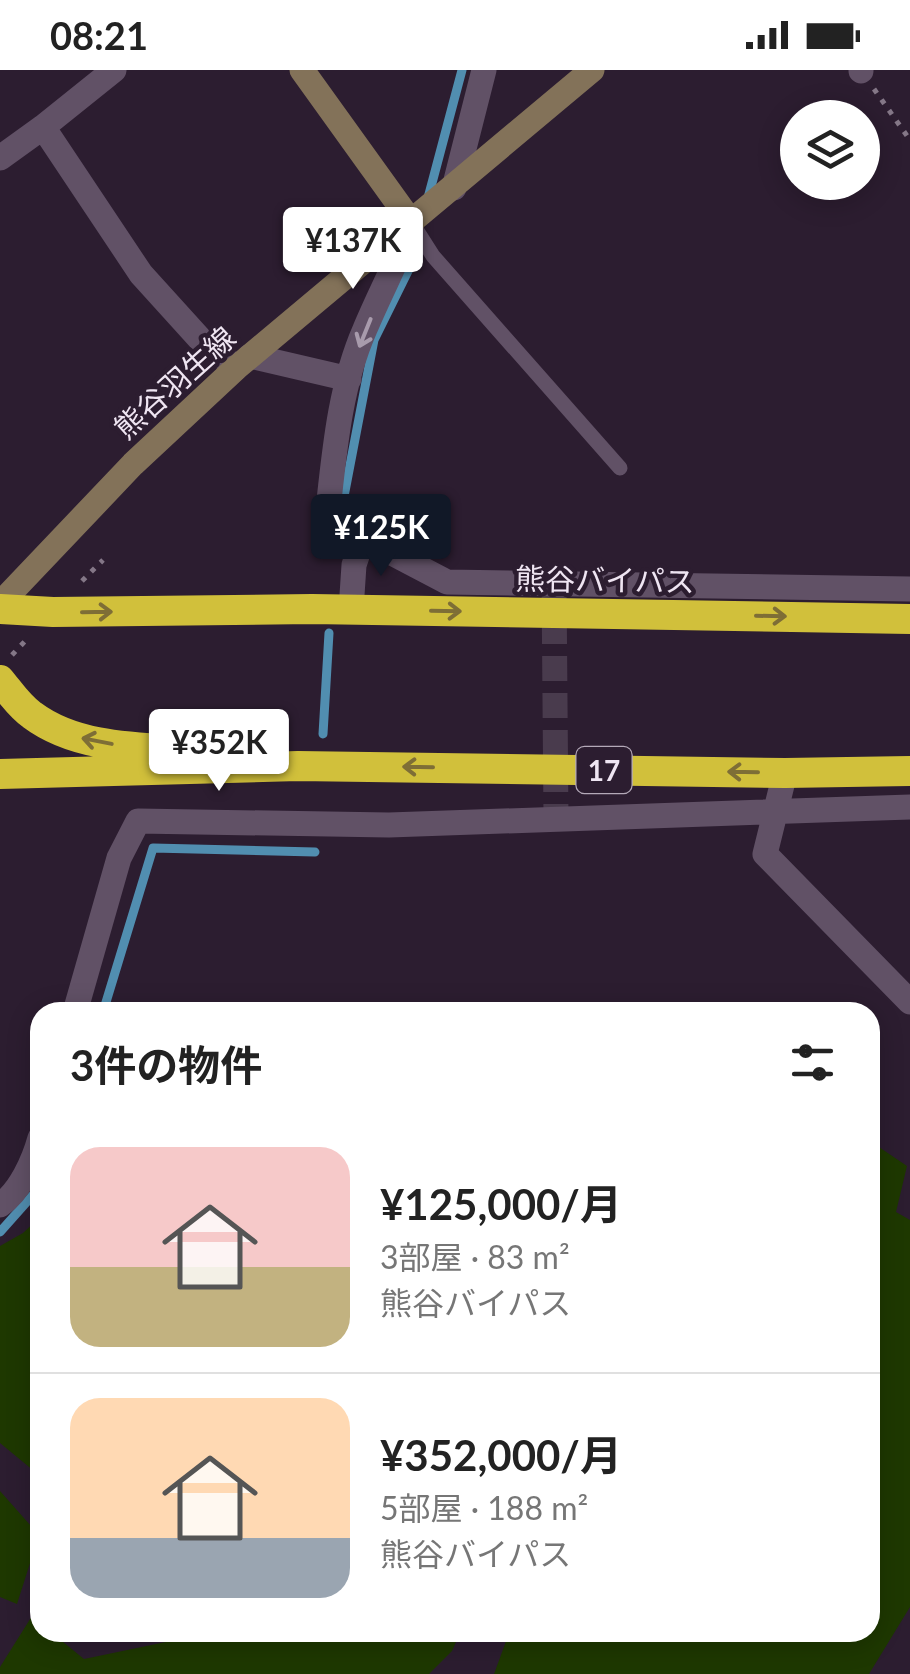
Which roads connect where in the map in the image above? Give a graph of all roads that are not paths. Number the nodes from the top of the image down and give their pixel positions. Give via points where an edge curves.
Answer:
1 (114, 70) edge
2 (302, 70) edge
3 (484, 70) edge
4 (592, 70) edge
5 (42, 127) junction
6 (0, 158) edge
7 (454, 188) junction
8 (412, 223) junction
9 (243, 362) junction
10 (349, 379) junction
11 (620, 468) dead end
12 (363, 538) junction
13 (910, 589) edge
14 (0, 606) edge
15 (351, 610) junction
16 (910, 618) edge
17 (4, 670) edge
18 (298, 766) junction
19 (910, 772) edge
20 (785, 773) junction
21 (0, 774) edge
22 (910, 807) edge
23 (776, 813) junction
24 (78, 1002) edge
25 (910, 1002) edge
26 (30, 1164) edge
27 (0, 1205) edge

1 - 5 street
2 - 8 main road
3 - 7 street
4 - 7 main road, 熊谷羽生線
5 - 6 street
5 - 9 street via 141,274 199,338
7 - 8 main road, 熊谷羽生線
8 - 9 main road, 熊谷羽生線
8 -> 10 street
8 - 11 lane via 433,256
9 - 10 street
9 - 14 main road, 熊谷羽生線 via 132,464
10 - 12 street via 327,519
12 - 13 street via 446,582
12 - 15 street
14 -> 15 highway, 熊谷バイパス via 52,612
15 -> 16 highway, 熊谷バイパス
18 -> 17 highway via 95,743 28,713
20 -> 18 highway, 17
18 - 21 highway, 17
19 - 20 highway, 17
20 - 23 street
22 - 23 street
23 - 24 street via 389,825 138,820 119,858
23 - 25 street via 765,854
26 - 27 street

